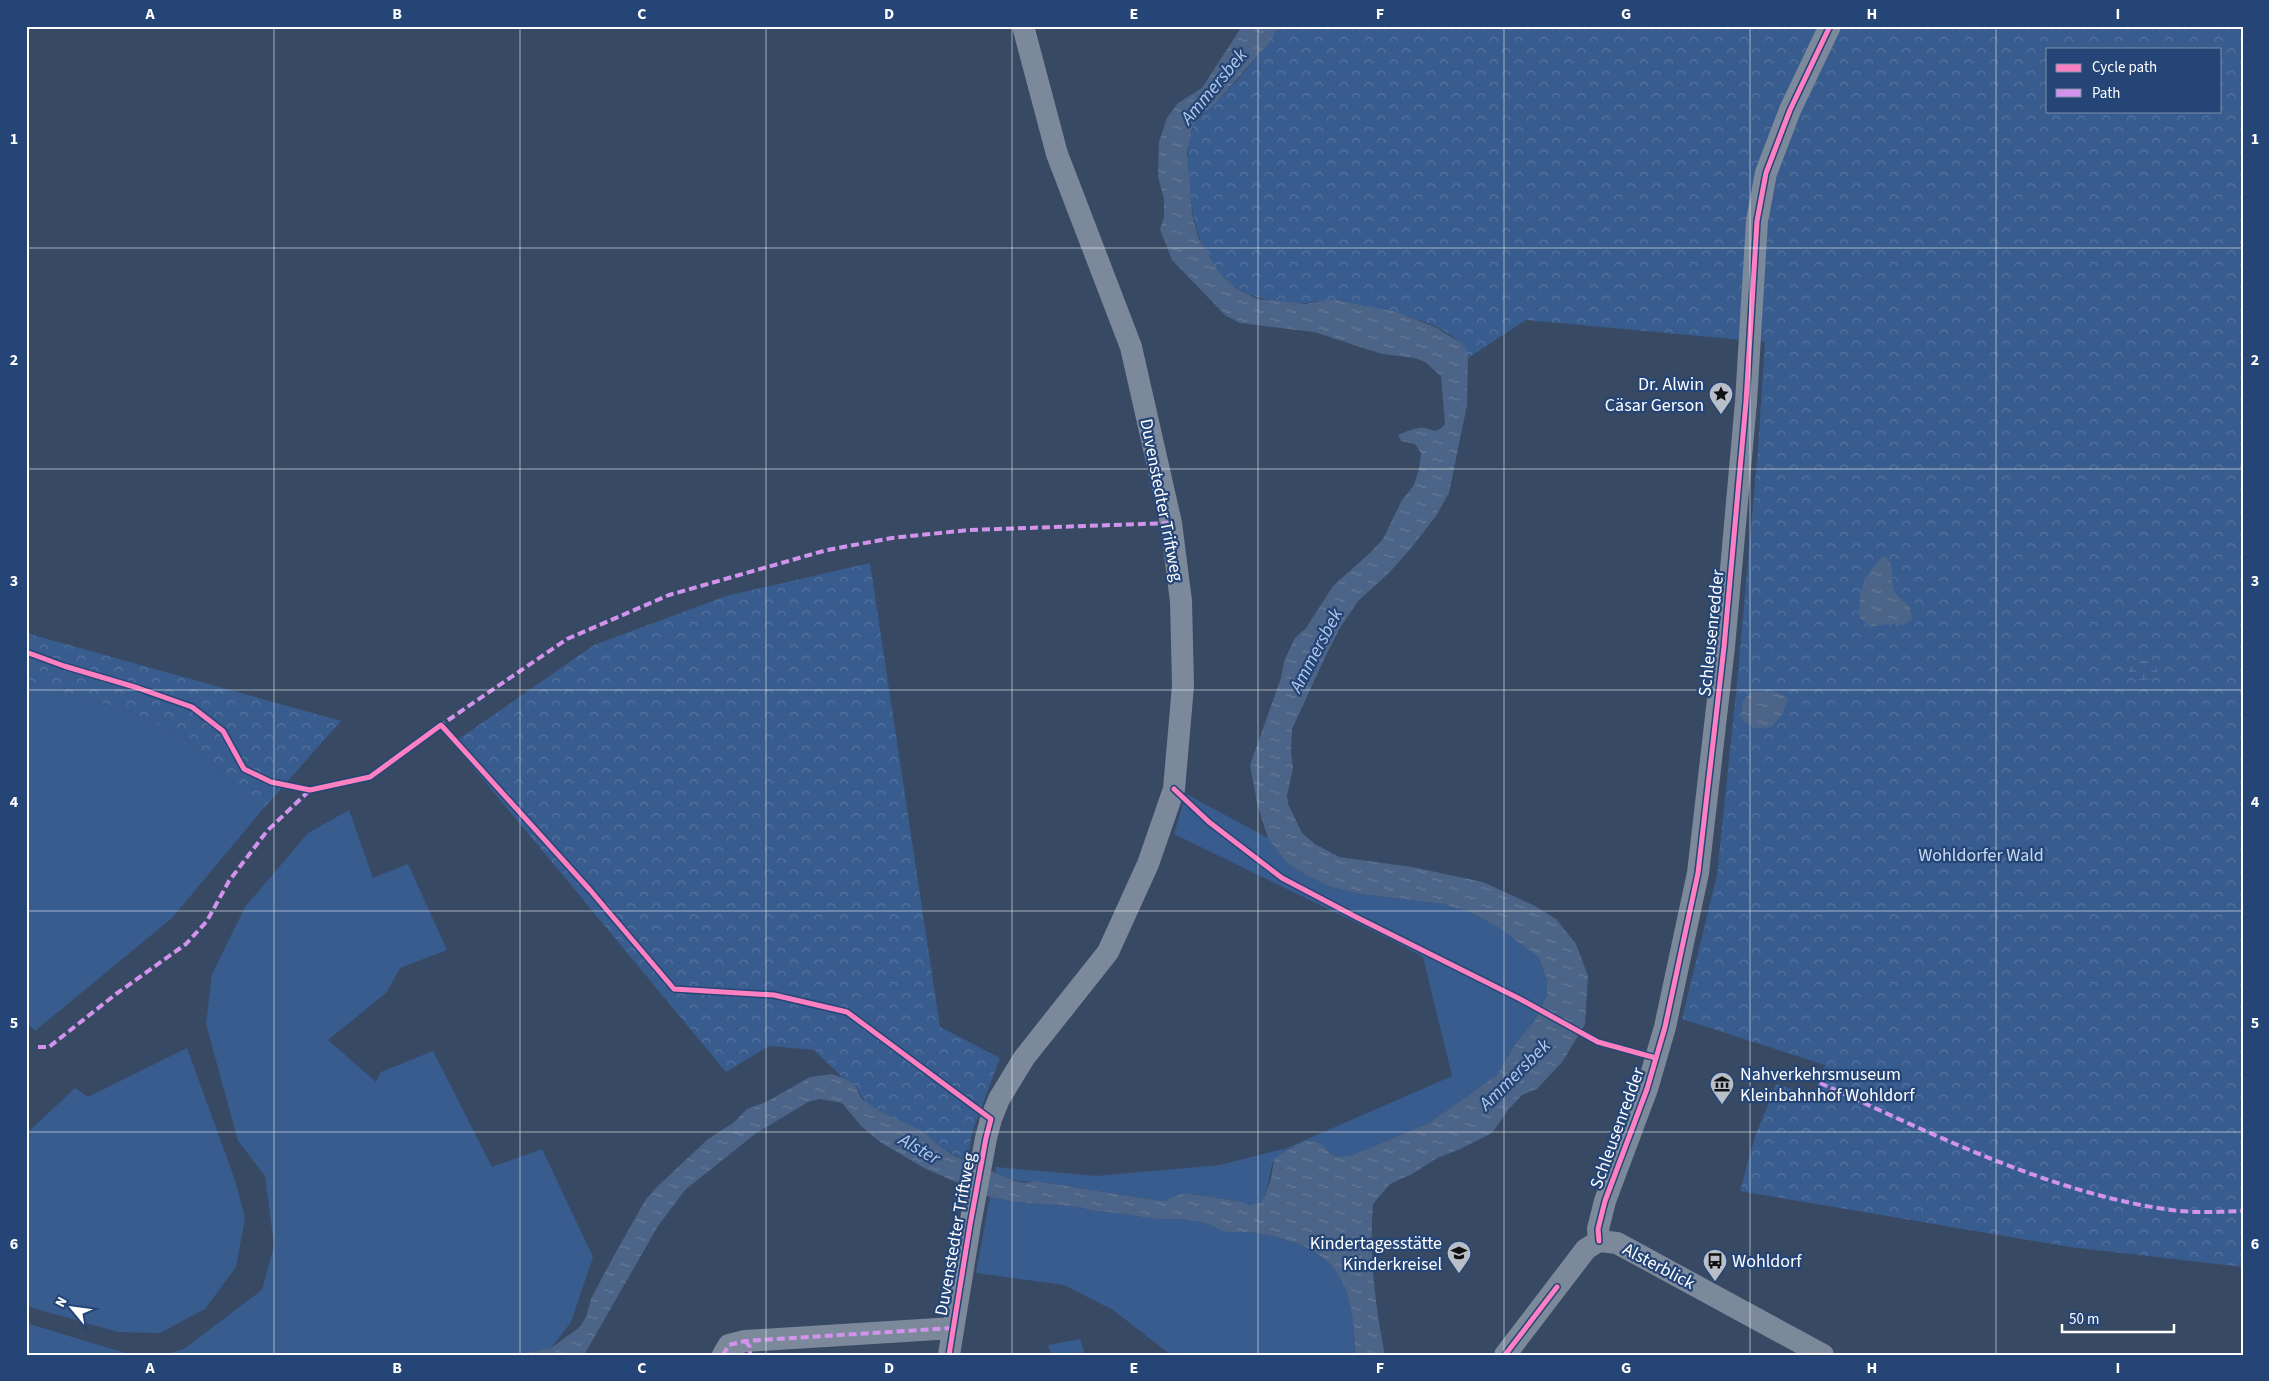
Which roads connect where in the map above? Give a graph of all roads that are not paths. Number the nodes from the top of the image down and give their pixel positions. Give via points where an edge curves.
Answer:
1 (1023, 26) edge
2 (1830, 26) edge
3 (1599, 1241) junction
4 (953, 1328) junction
5 (747, 1348) edge
6 (723, 1355) edge
7 (949, 1355) edge
8 (1505, 1355) edge
9 (1823, 1355) edge

1 - 4 street, Duvenstedter Triftweg via 1057,154 1131,347 1171,523 1181,601 1183,686 1174,789 1148,864 1108,952 1011,1078 999,1099 986,1138
2 - 3 street, Schleusenredder via 1790,110 1766,173 1757,221 1745,420 1724,647 1698,873 1665,1027 1647,1089 1603,1209
3 - 8 street via 1586,1249
3 - 9 street, Alsterblick via 1617,1243
4 - 5 street, Duvenstedter Triftweg
4 - 7 street, Duvenstedter Triftweg
5 - 6 street, Duvenstedter Triftweg via 729,1345

